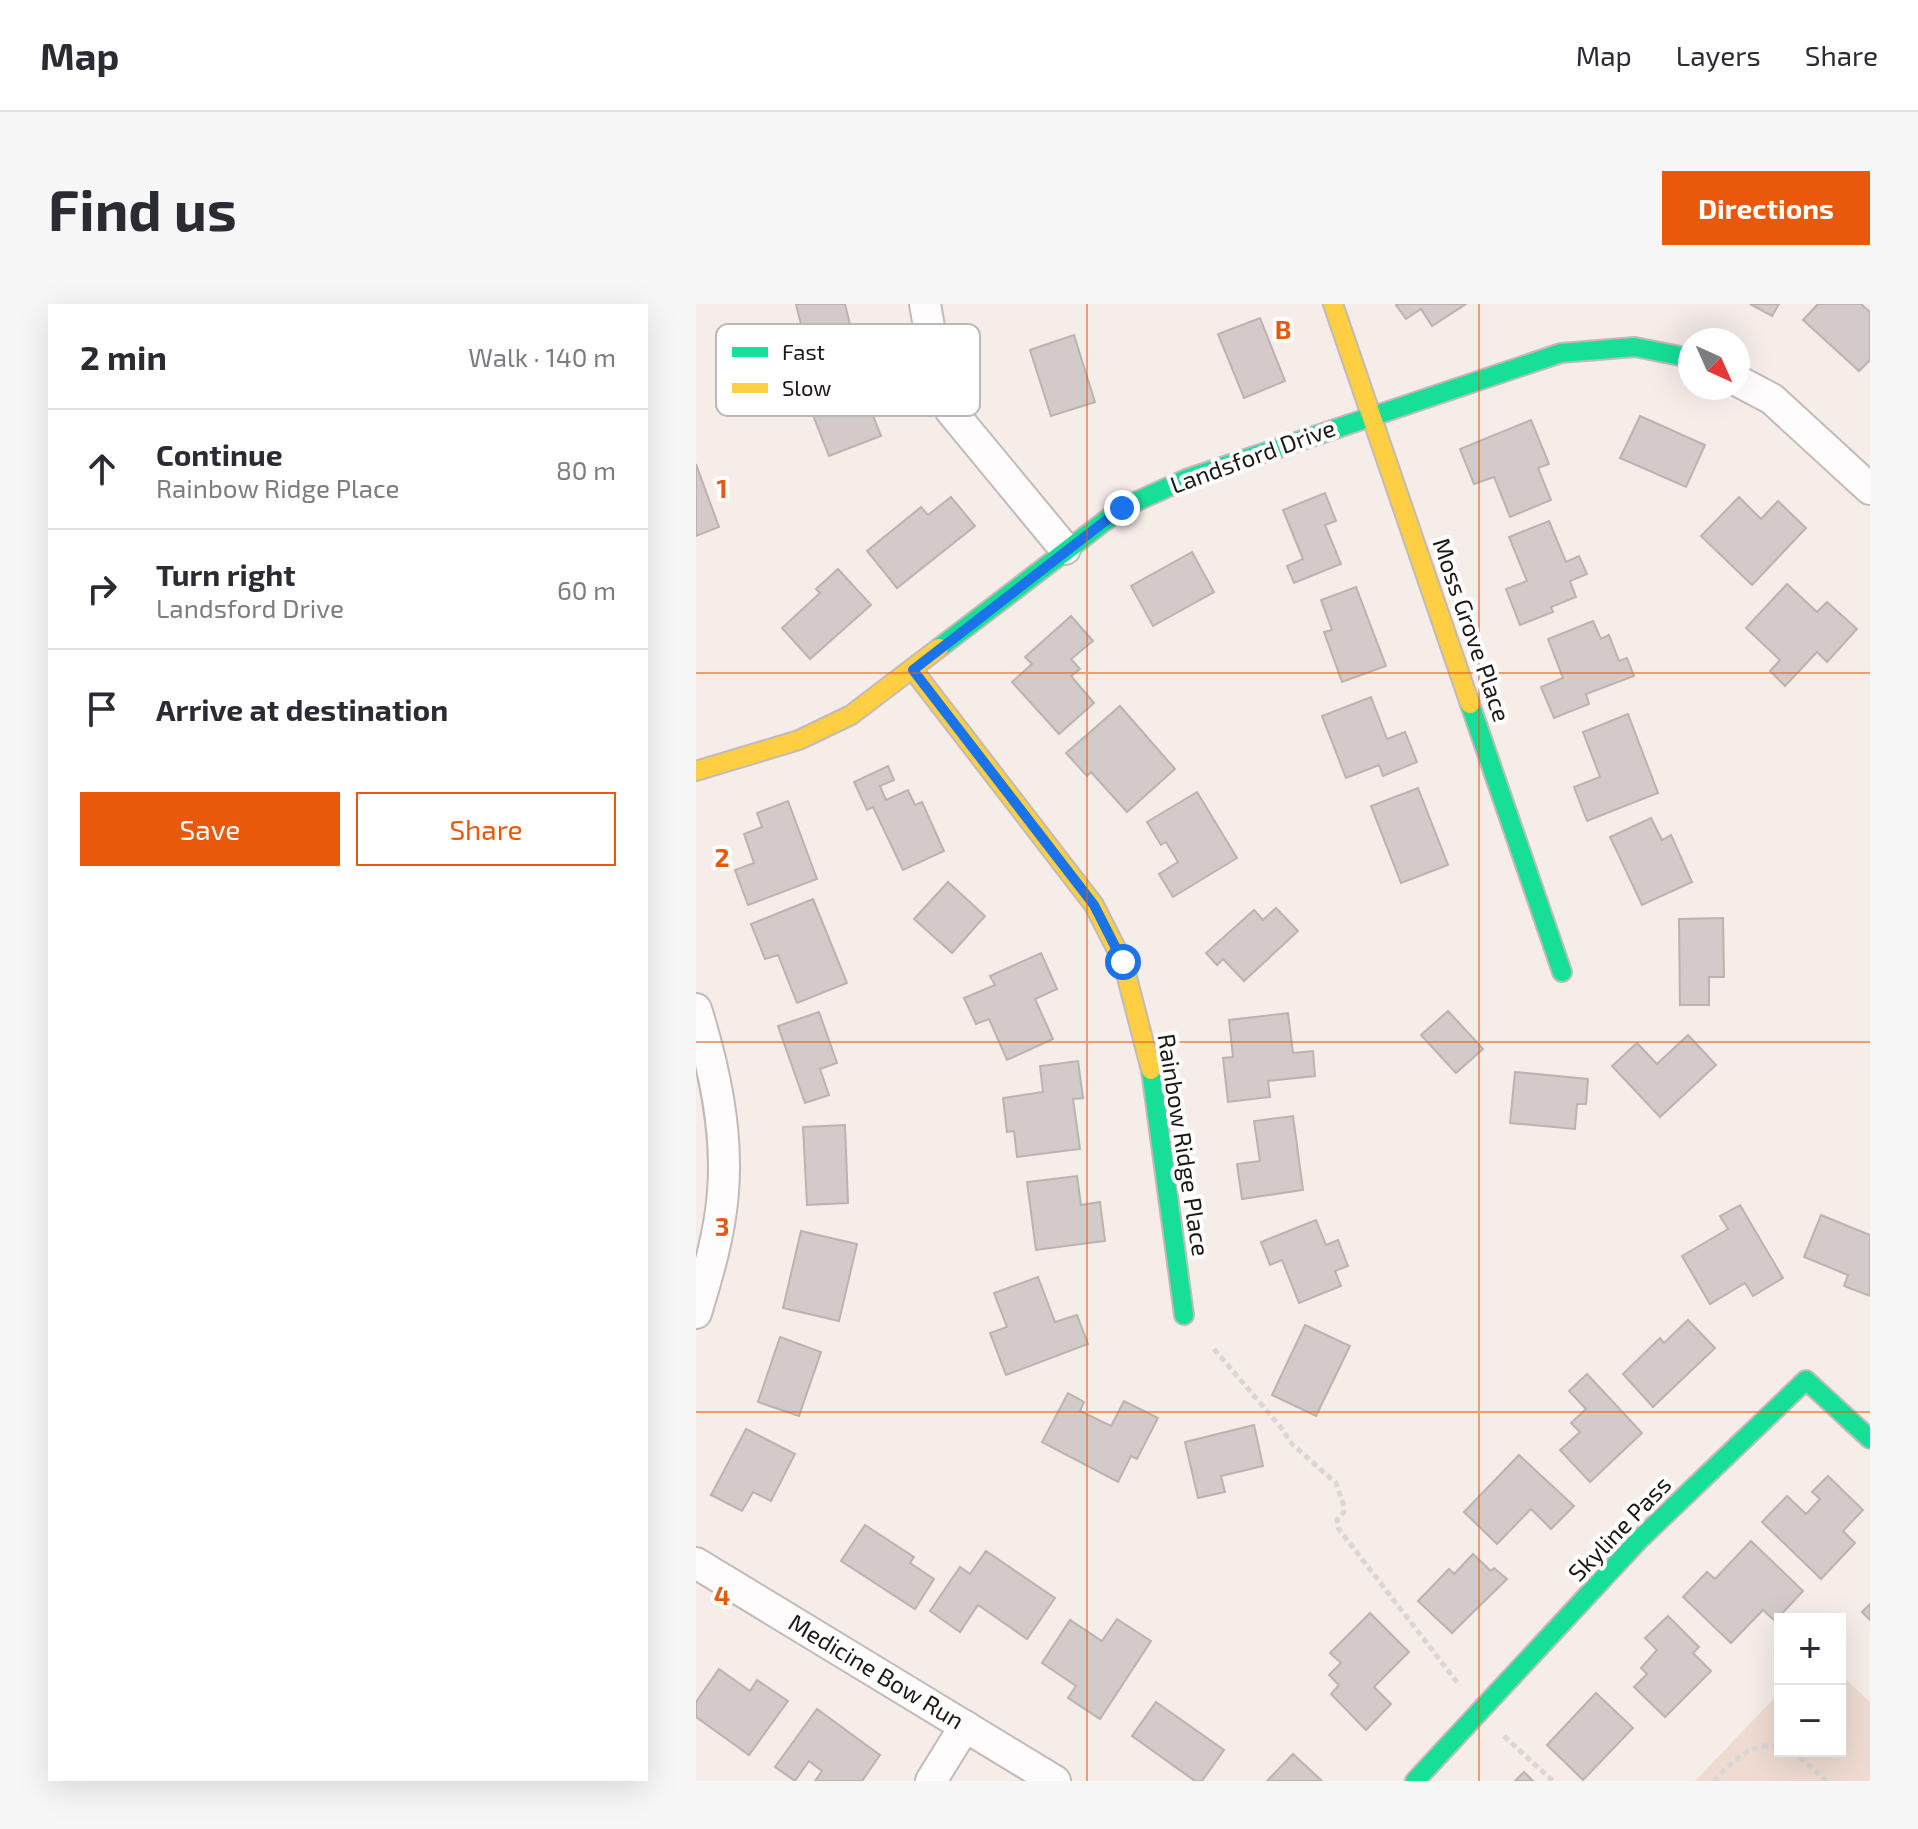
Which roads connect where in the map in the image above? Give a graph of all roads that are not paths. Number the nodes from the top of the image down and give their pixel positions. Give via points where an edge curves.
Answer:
1 (925, 304) edge
2 (1333, 304) edge
3 (928, 324) edge
4 (1678, 356) edge
5 (1750, 387) edge
6 (955, 416) edge
7 (1371, 416) junction
8 (1870, 489) edge
9 (1065, 549) junction
10 (913, 670) junction
11 (696, 771) edge
12 (1562, 972) dead end
13 (696, 1009) edge
14 (706, 1234) edge
15 (696, 1313) edge
16 (1184, 1315) dead end
17 (1870, 1439) edge
18 (696, 1563) edge
19 (965, 1726) junction
20 (931, 1781) edge
21 (1055, 1781) edge
22 (1415, 1781) edge

1 - 3 street
2 - 7 street, Moss Grove Place
4 - 7 street, Landsford Drive via 1635,347 1561,353
5 - 8 street via 1772,399
6 - 9 street
7 - 9 street, Landsford Drive via 1186,479 1122,508
7 - 12 street, Moss Grove Place
9 - 10 street, Landsford Drive
10 - 11 street, Landsford Drive via 851,715 799,740
10 - 16 street, Rainbow Ridge Place via 1094,905 1123,962 1149,1056
13 - 14 street via 722,1122 723,1191
14 - 15 street
17 - 22 street, Skyline Pass via 1806,1380 1639,1540
18 - 19 street, Medicine Bow Run
19 - 20 street
19 - 21 street, Medicine Bow Run

